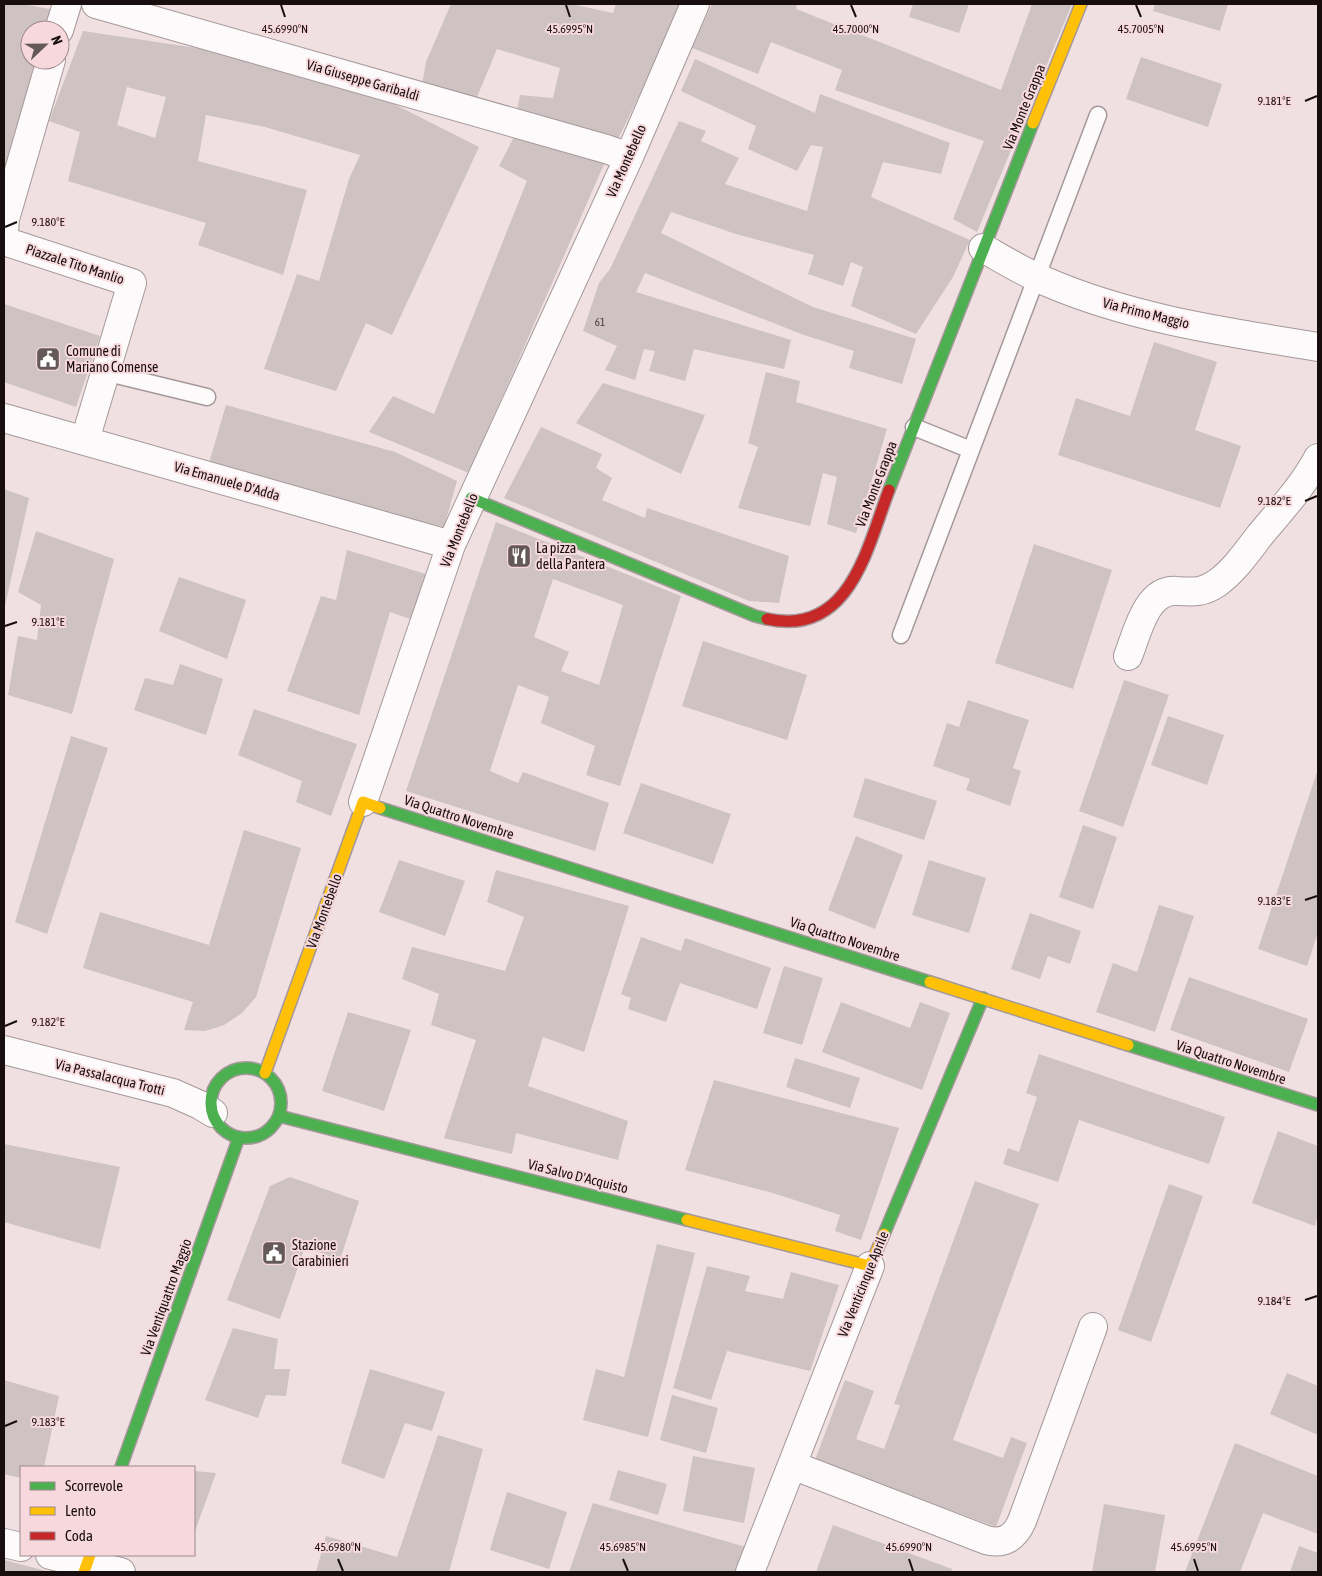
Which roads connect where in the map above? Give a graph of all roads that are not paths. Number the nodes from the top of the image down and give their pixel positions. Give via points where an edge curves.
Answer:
1 (67, 4) edge
2 (96, 4) edge
3 (695, 4) edge
4 (1081, 4) edge
5 (62, 20) edge
6 (48, 70) edge
7 (1098, 116) dead end
8 (628, 158) junction
9 (4, 231) edge
10 (4, 240) edge
11 (983, 248) junction
12 (1037, 278) junction
13 (1318, 347) edge
14 (104, 372) junction
15 (207, 397) dead end
16 (4, 418) edge
17 (914, 428) junction
18 (84, 440) junction
19 (971, 450) junction
20 (1318, 458) edge
21 (471, 498) junction
22 (451, 545) junction
23 (901, 635) dead end
24 (1128, 656) dead end
25 (363, 802) junction
26 (983, 998) junction
27 (4, 1050) edge
28 (265, 1073) junction
29 (1318, 1106) edge
30 (213, 1113) junction
31 (279, 1116) junction
32 (239, 1137) junction
33 (870, 1266) junction
34 (1093, 1326) dead end
35 (792, 1465) junction
36 (121, 1466) edge
37 (4, 1543) edge
38 (20, 1547) edge
39 (54, 1556) edge
40 (87, 1564) edge
41 (121, 1572) edge
42 (750, 1572) edge

1 - 5 street
2 - 8 street, Via Giuseppe Garibaldi via 606,149
3 - 8 street, Via Montebello
4 - 11 street, Via Monte Grappa
6 - 9 street
7 - 12 lane
8 - 21 street, Via Montebello
10 - 14 street, Piazzale Tito Manlio via 132,283
11 - 12 street, Via Primo Maggio
11 - 17 street, Via Monte Grappa
12 - 13 street, Via Primo Maggio via 1098,301 1164,318
12 - 19 lane
14 - 15 lane
14 - 18 street, Piazzale Tito Manlio
16 - 18 street, Via Emanuele D'Adda
17 - 19 lane
17 - 21 street, Via Monte Grappa via 854,582 837,604 806,620 779,622 754,616
18 - 22 street, Via Emanuele D'Adda
19 - 23 lane
20 - 24 street via 1292,496 1223,578 1201,592 1172,591 1153,599
21 - 22 street, Via Montebello
22 - 25 street, Via Montebello
25 - 26 street, Via Quattro Novembre
25 - 28 street, Via Montebello
26 - 29 street, Via Quattro Novembre
26 - 33 street, Via Venticinque Aprile
27 - 30 street, Via Passalacqua Trotti via 173,1094
28 - 30 street via 252,1068 228,1072 213,1091
28 - 31 street via 280,1092
30 - 32 street via 219,1124
31 - 32 street via 263,1134
31 - 33 street, Via Salvo D'Acquisto
32 - 36 street, Via Ventiquattro Maggio
33 - 35 street, Via Venticinque Aprile
34 - 35 street via 1022,1521 1008,1540 986,1540
35 - 42 street, Via Venticinque Aprile
37 - 38 street
39 - 40 street
40 - 41 street

